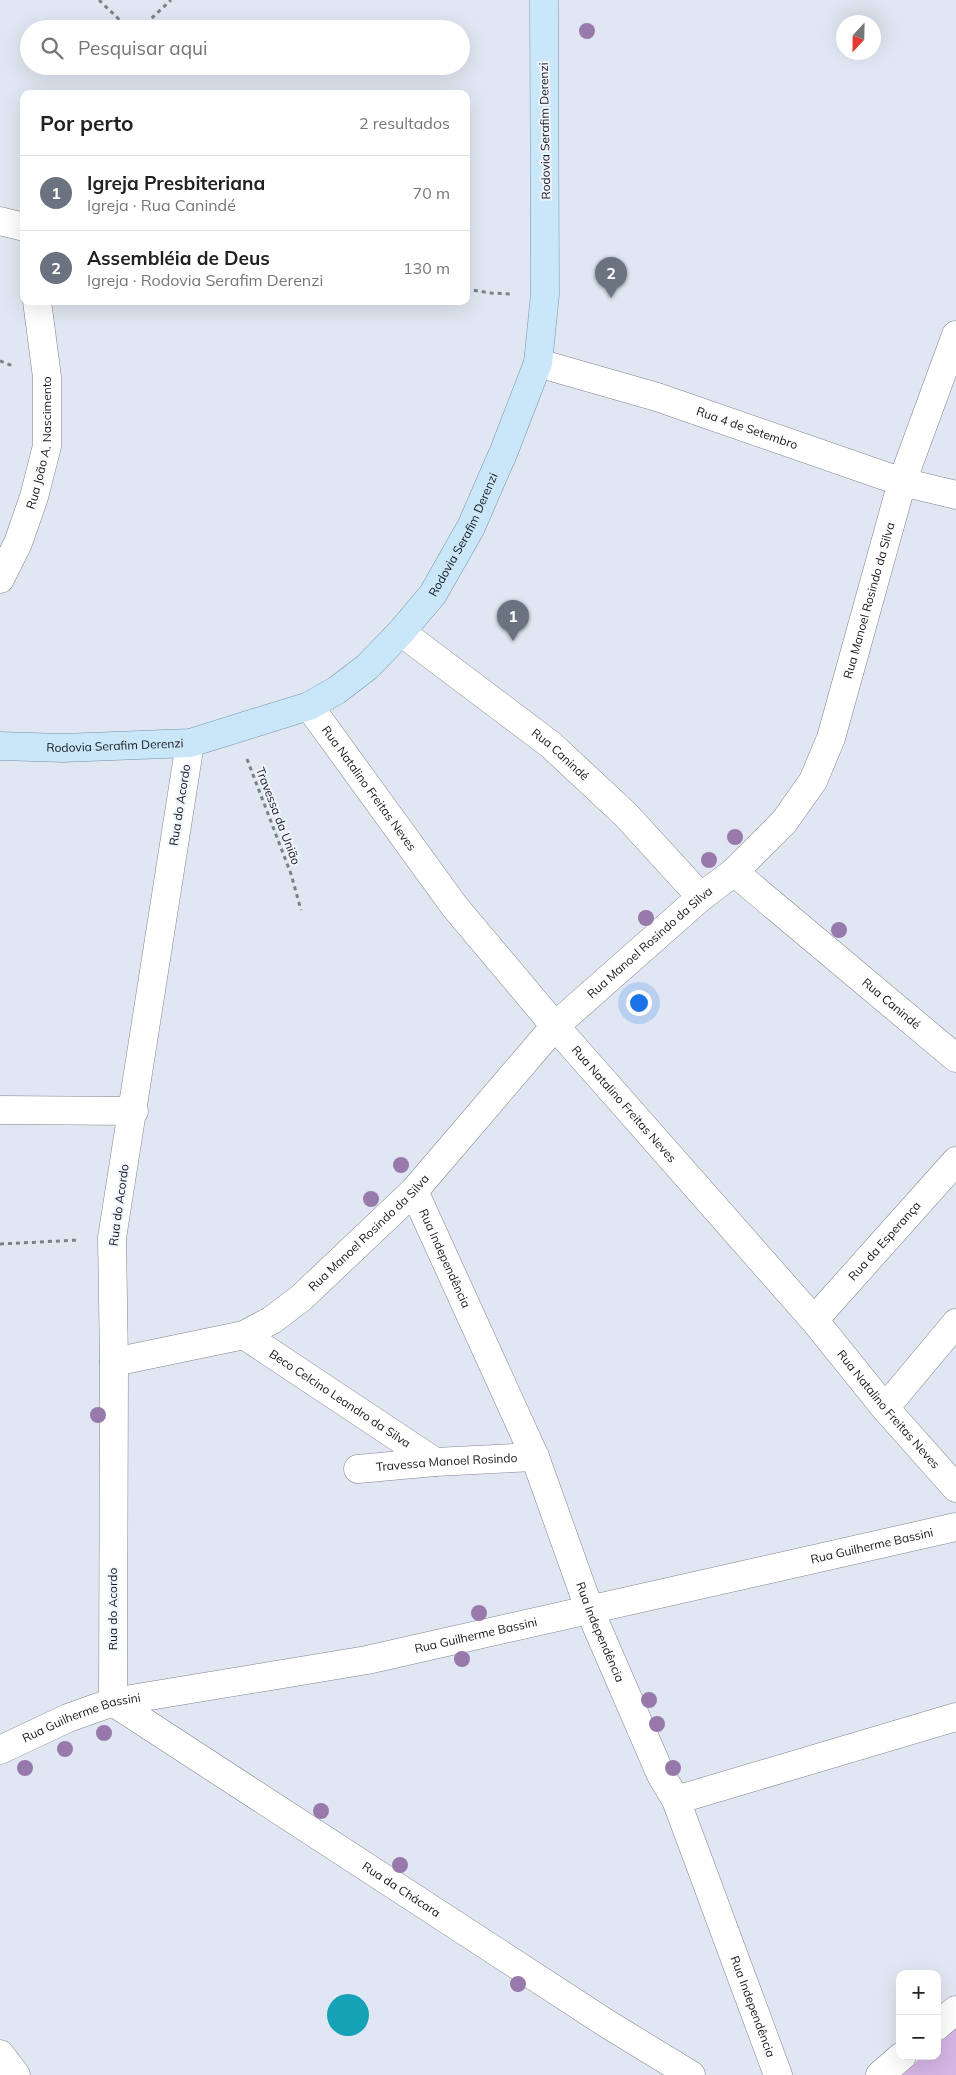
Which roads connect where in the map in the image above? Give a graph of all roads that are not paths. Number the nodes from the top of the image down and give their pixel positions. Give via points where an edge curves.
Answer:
1 (544, 0) edge
2 (0, 221) edge
3 (20, 226) edge
4 (38, 305) edge
5 (956, 335) edge
6 (538, 363) junction
7 (902, 482) junction
8 (956, 495) edge
9 (0, 579) edge
10 (401, 632) junction
11 (309, 706) junction
12 (190, 743) junction
13 (0, 746) edge
14 (734, 872) junction
15 (701, 897) junction
16 (555, 1026) junction
17 (956, 1058) edge
18 (0, 1110) edge
19 (134, 1112) junction
20 (956, 1161) edge
21 (414, 1191) junction
22 (814, 1320) junction
23 (956, 1323) edge
24 (244, 1335) junction
25 (114, 1362) junction
26 (885, 1408) junction
27 (535, 1457) junction
28 (435, 1462) junction
29 (358, 1468) dead end
30 (956, 1488) edge
31 (956, 1527) edge
32 (590, 1611) junction
33 (113, 1702) junction
34 (956, 1717) edge
35 (0, 1750) edge
36 (676, 1800) junction
37 (956, 2010) edge
38 (941, 2023) edge
39 (0, 2054) edge
40 (897, 2060) edge
41 (16, 2075) edge
42 (690, 2075) edge
43 (778, 2075) edge
44 (880, 2075) edge

1 - 6 main road, Rodovia Serafim Derenzi via 545,294
2 - 3 street
4 - 9 street, Rua João A. Nascimento via 47,377 47,446 34,497
5 - 7 street, Rua Manoel Rosindo da Silva
6 - 7 street, Rua 4 de Setembro via 657,397
6 - 10 main road, Rodovia Serafim Derenzi via 471,527 434,594
7 - 8 street, Rua 4 de Setembro
7 - 14 street, Rua Manoel Rosindo da Silva via 831,738 813,781 784,822
10 - 11 main road, Rodovia Serafim Derenzi via 367,667
10 - 15 street, Rua Canindé via 551,745 626,815
11 - 12 main road, Rodovia Serafim Derenzi
11 - 16 street, Rua Natalino Freitas Neves via 455,907
12 - 13 main road, Rodovia Serafim Derenzi via 63,748
12 - 19 street, Rua do Acordo
14 - 15 street, Rua Manoel Rosindo da Silva
14 - 17 street, Rua Canindé
15 - 16 street, Rua Manoel Rosindo da Silva
16 - 21 street, Rua Manoel Rosindo da Silva
16 - 22 street, Rua Natalino Freitas Neves
18 - 19 street
19 - 25 street, Rua do Acordo via 112,1238
20 - 22 street, Rua da Esperança
21 - 24 street, Rua Manoel Rosindo da Silva via 301,1298 272,1320
21 - 27 street, Rua Independência
22 - 26 street, Rua Natalino Freitas Neves
23 - 26 street
24 - 25 street, Rua Manoel Rosindo da Silva
24 - 28 street, Beco Celcino Leandro da Silva
25 - 33 street, Rua do Acordo
26 - 30 street, Rua Natalino Freitas Neves
27 - 28 street, Travessa Manoel Rosindo
27 - 32 street, Rua Independência
28 - 29 street, Travessa Manoel Rosindo
31 - 32 street, Rua Guilherme Bassini
32 - 33 street, Rua Guilherme Bassini via 367,1660
32 - 36 street, Rua Independência via 661,1775
33 - 35 street, Rua Guilherme Bassini via 68,1718
33 - 42 street, Rua da Chácara
34 - 36 street
36 - 43 street, Rua Independência
37 - 38 street
39 - 41 street
40 - 44 street

